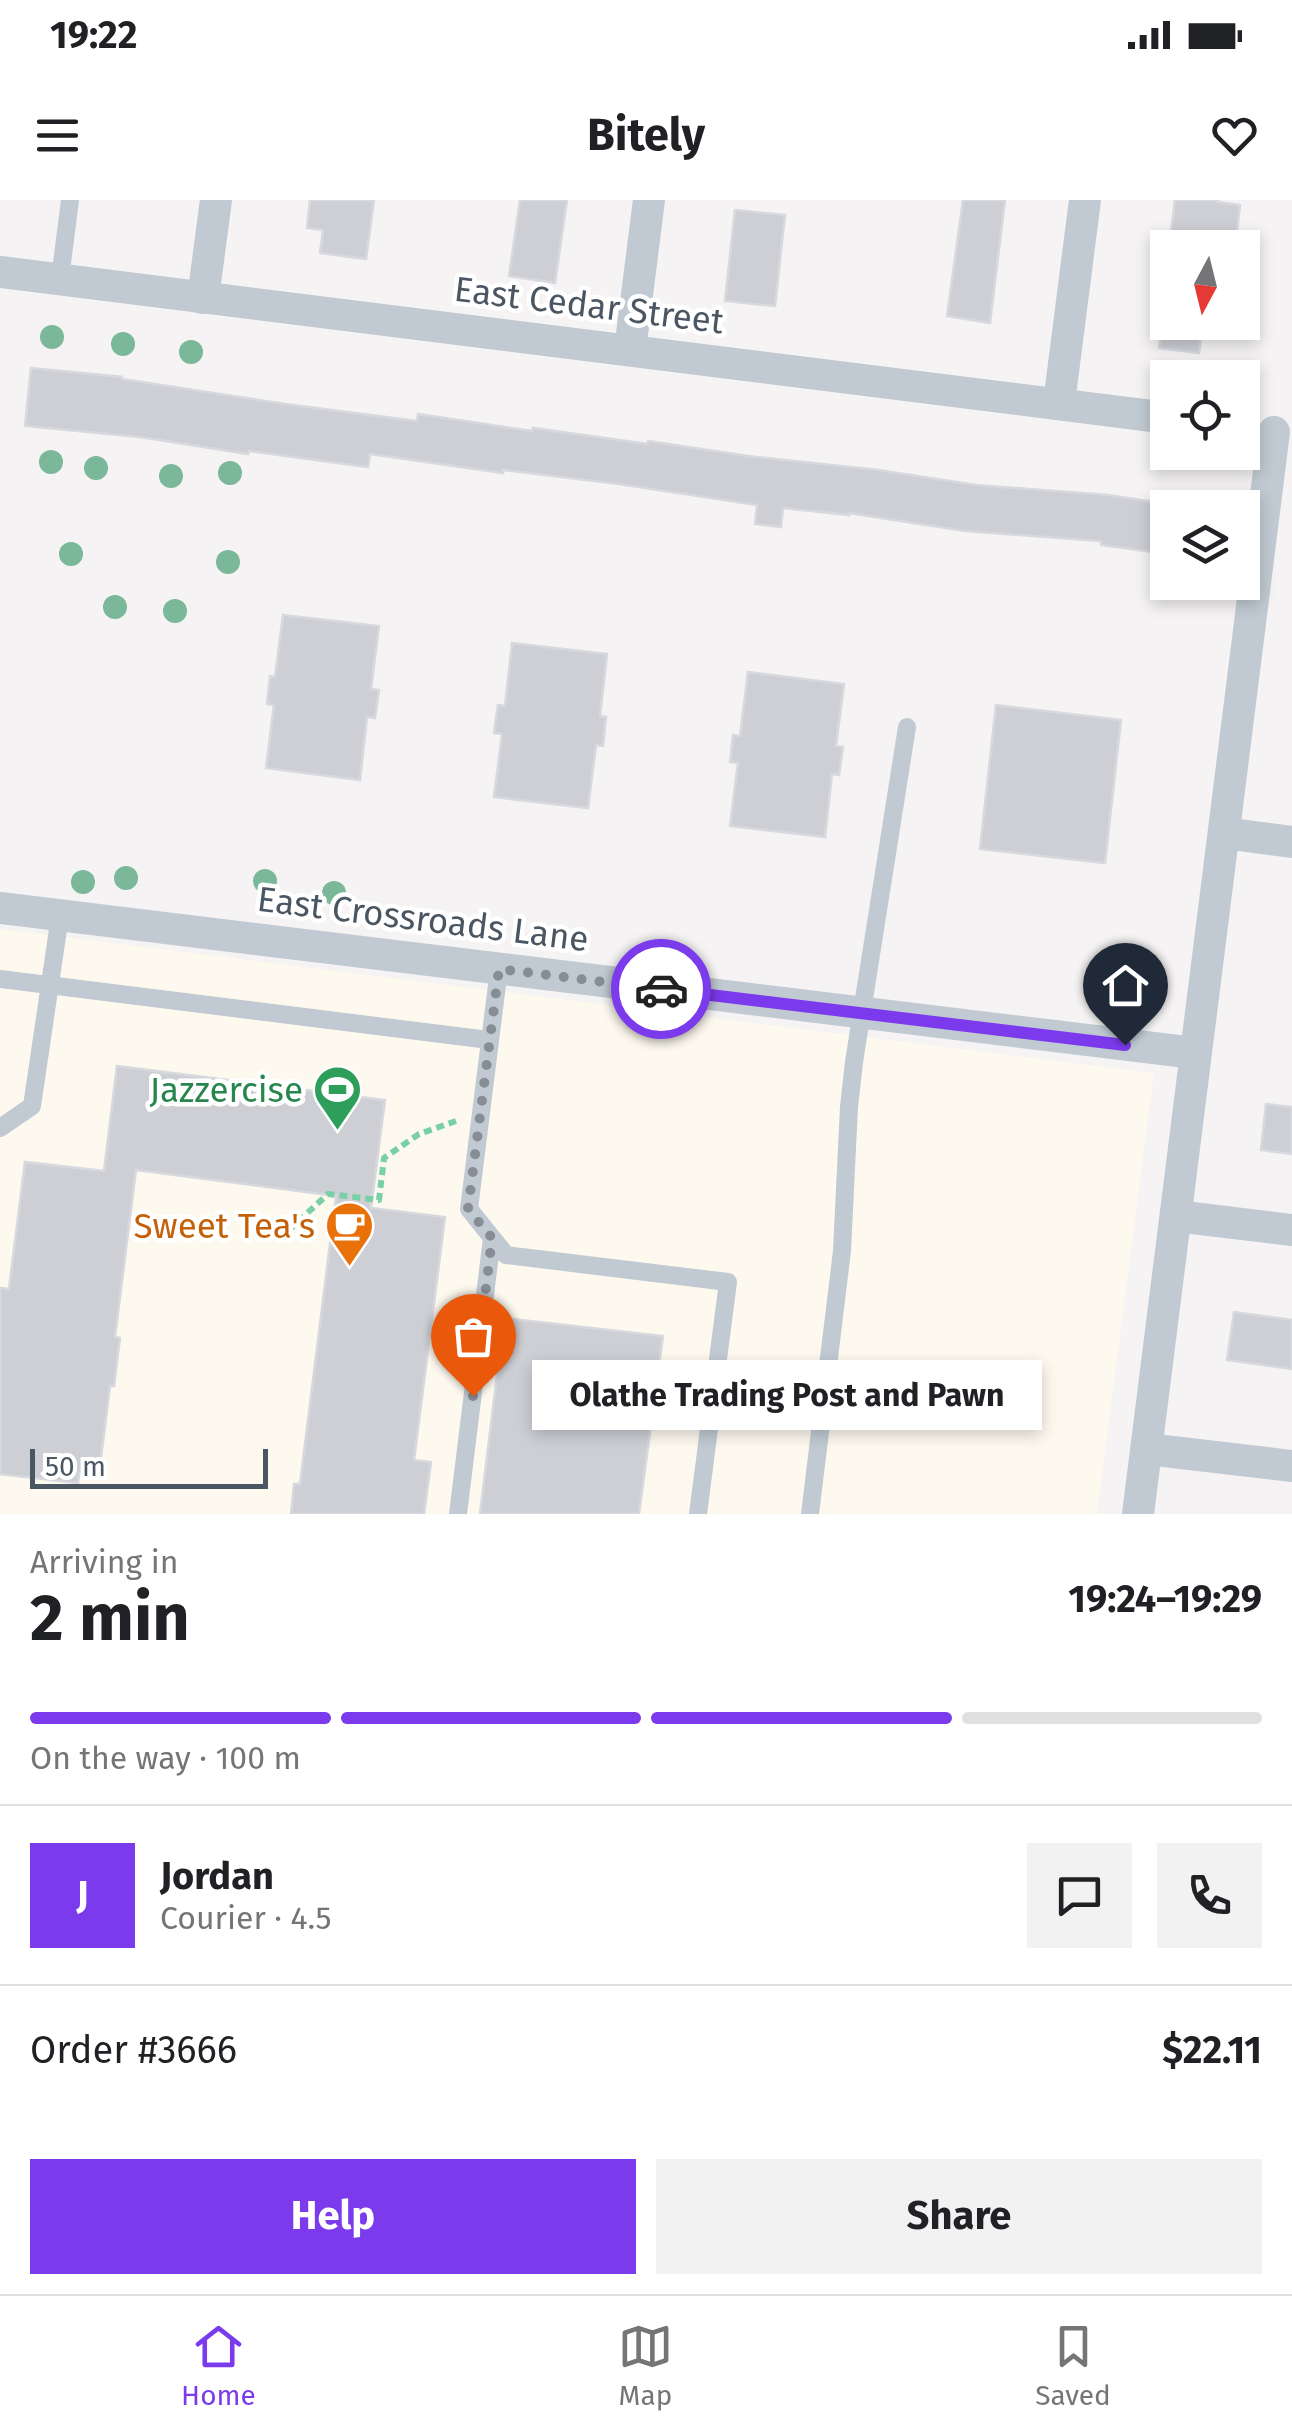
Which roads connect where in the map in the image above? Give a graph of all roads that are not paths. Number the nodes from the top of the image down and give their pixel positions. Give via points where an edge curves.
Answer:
1 (70, 200) edge
2 (216, 200) edge
3 (649, 200) edge
4 (1085, 200) edge
5 (0, 272) edge
6 (60, 279) junction
7 (203, 298) junction
8 (630, 350) junction
9 (1059, 403) junction
10 (1150, 416) edge
11 (1269, 431) edge
12 (907, 727) dead end
13 (1224, 833) junction
14 (1292, 842) edge
15 (0, 908) edge
16 (60, 916) junction
17 (499, 969) junction
18 (0, 979) edge
19 (51, 985) junction
20 (861, 1013) junction
21 (489, 1040) junction
22 (1194, 1053) junction
23 (0, 1128) edge
24 (1176, 1216) junction
25 (1292, 1230) edge
26 (492, 1238) junction
27 (1147, 1448) junction
28 (1292, 1466) edge
29 (458, 1514) edge
30 (698, 1514) edge
31 (810, 1514) edge
32 (1138, 1514) edge

1 - 6 lane
2 - 7 street
3 - 8 street
4 - 9 street
5 - 6 street, East Cedar Street
6 - 7 street, East Cedar Street
7 - 8 street, East Cedar Street
8 - 9 street, East Cedar Street
9 - 10 street, East Cedar Street
11 - 13 street
12 - 20 lane
13 - 14 street
13 - 22 street
15 - 16 street, East Crossroads Lane
16 - 17 street, East Crossroads Lane
16 - 19 lane
17 - 20 street, East Crossroads Lane
17 - 21 lane
18 - 19 lane
19 - 21 lane
19 - 23 lane via 32,1106
20 - 22 street, East Crossroads Lane
20 - 31 lane via 842,1251
21 - 26 lane via 468,1209
22 - 24 street
24 - 25 street
24 - 27 street
26 - 29 lane
26 - 30 lane via 506,1255 728,1282
27 - 28 street
27 - 32 street

